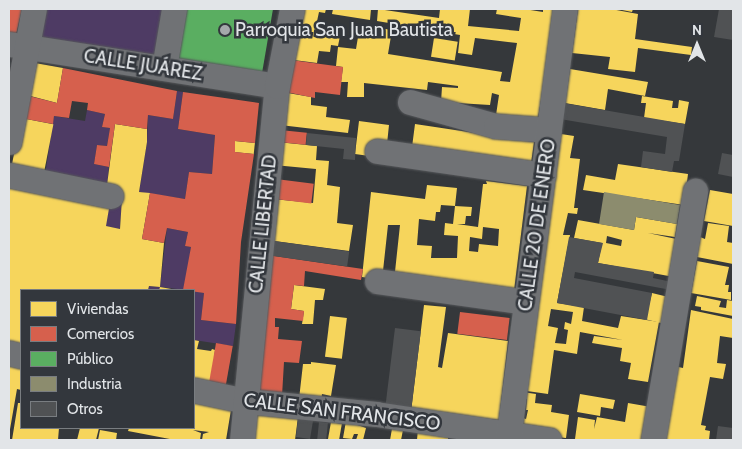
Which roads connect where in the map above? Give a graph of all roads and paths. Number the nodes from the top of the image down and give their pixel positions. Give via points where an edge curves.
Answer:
1 (34, 9) edge
2 (174, 9) edge
3 (292, 9) edge
4 (565, 9) edge
5 (18, 46) edge
6 (164, 68) junction
7 (277, 86) junction
8 (410, 102) dead end
9 (549, 130) junction
10 (9, 142) edge
11 (377, 151) dead end
12 (9, 175) edge
13 (543, 175) junction
14 (695, 192) dead end
15 (111, 196) dead end
16 (377, 281) dead end
17 (526, 302) junction
18 (195, 390) edge
19 (246, 401) junction
20 (509, 437) edge
21 (242, 440) edge
22 (549, 440) edge
23 (653, 440) edge

1 - 5 street
2 - 6 street
3 - 7 street, CALLE LIBERTAD
4 - 9 street, CALLE 20 DE ENERO
5 - 6 street, CALLE JUÁREZ
5 - 10 street
6 - 7 street, CALLE JUÁREZ
7 - 19 street, CALLE LIBERTAD
8 - 9 street via 496,126
9 - 13 street, CALLE 20 DE ENERO
11 - 13 street
12 - 15 street
13 - 17 street, CALLE 20 DE ENERO
14 - 23 street
16 - 17 street
17 - 20 street, CALLE 20 DE ENERO
18 - 19 street, CALLE SAN FRANCISCO
19 - 20 street, CALLE SAN FRANCISCO via 376,414
19 - 21 street, CALLE LIBERTAD
20 - 22 street, CALLE SAN FRANCISCO

